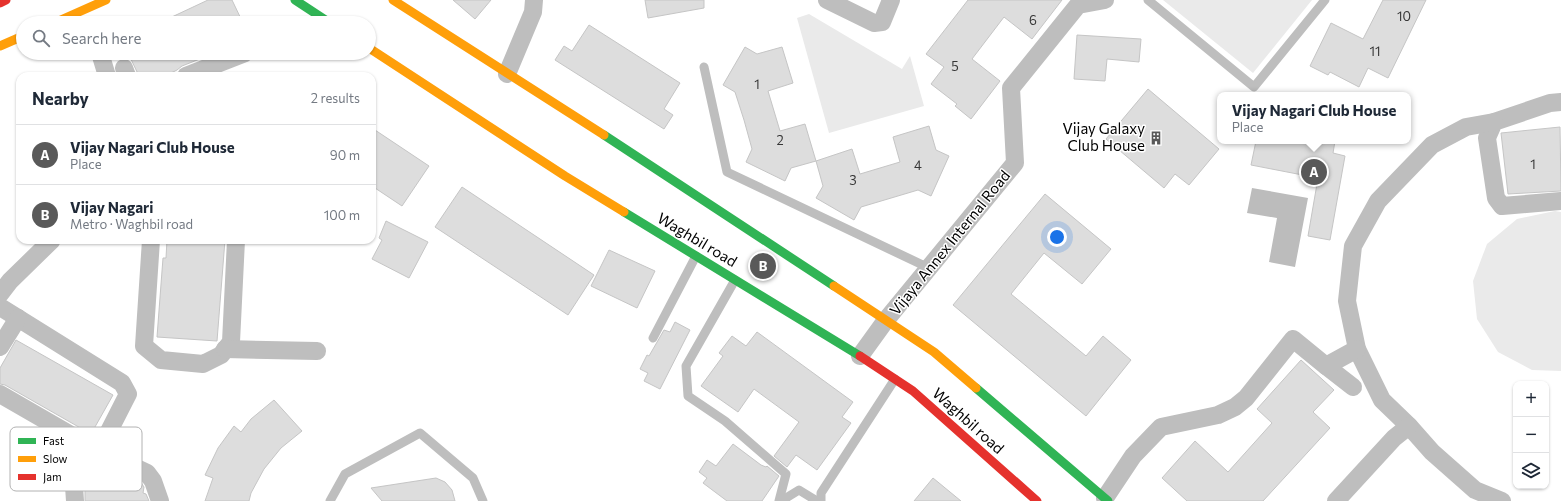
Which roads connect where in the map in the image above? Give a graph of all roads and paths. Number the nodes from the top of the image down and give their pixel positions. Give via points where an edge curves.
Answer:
1 (6, 0) edge
2 (106, 0) edge
3 (295, 0) edge
4 (394, 0) edge
5 (534, 0) edge
6 (827, 0) edge
7 (891, 0) edge
8 (1105, 0) edge
9 (1148, 0) edge
10 (1325, 0) edge
11 (0, 3) edge
12 (88, 16) edge
13 (319, 16) edge
14 (16, 39) edge
15 (0, 46) edge
16 (376, 53) edge
17 (102, 60) edge
18 (227, 60) edge
19 (704, 68) dead end
20 (106, 72) edge
21 (196, 72) edge
22 (507, 74) junction
23 (1561, 102) edge
24 (1494, 122) junction
25 (1561, 201) edge
26 (48, 244) edge
27 (151, 244) edge
28 (236, 244) edge
29 (696, 256) junction
30 (929, 268) junction
31 (735, 280) junction
32 (0, 294) edge
33 (0, 307) edge
34 (18, 318) junction
35 (886, 320) junction
36 (653, 338) dead end
37 (0, 347) edge
38 (225, 349) junction
39 (1357, 349) junction
40 (318, 351) dead end
41 (860, 356) junction
42 (1326, 366) junction
43 (895, 379) junction
44 (1353, 387) dead end
45 (0, 394) edge
46 (1409, 426) junction
47 (57, 427) edge
48 (111, 427) edge
49 (142, 471) edge
50 (74, 491) edge
51 (1106, 500) edge
52 (75, 501) edge
53 (160, 501) edge
54 (330, 501) edge
55 (483, 501) edge
56 (780, 501) edge
57 (817, 501) edge
58 (821, 501) edge
59 (1037, 501) edge
60 (1336, 501) edge
61 (1502, 501) edge

1 - 11 main road
2 - 12 main road
3 - 13 main road
4 - 22 main road, Waghbil road
5 - 22 street via 533,12
6 - 7 street via 874,23 882,22
8 - 30 street, Vijaya Annex Internal Road via 1078,5 1011,88 1015,163
9 - 10 lane via 1254,87
14 - 15 main road
16 - 29 main road, Waghbil road via 565,176
17 - 20 street
18 - 21 street
19 - 30 lane via 727,172
22 - 35 main road, Waghbil road via 562,107
23 - 24 street via 1550,103
24 - 25 street via 1487,138 1496,198 1502,206
24 - 39 street via 1466,127 1432,145 1378,201 1353,246 1347,302
26 - 32 street
27 - 38 street via 144,346 162,360 203,364 221,355
28 - 38 street via 231,342
29 - 31 main road, Waghbil road
29 - 36 lane
30 - 35 street, Vijaya Annex Internal Road
31 - 41 main road, Waghbil road
31 - 56 lane via 686,366 688,396 726,421 786,474
33 - 34 street
34 - 37 street
34 - 48 street via 122,383 128,394
35 - 41 street, Vijaya Annex Internal Road
35 - 51 main road, Waghbil road via 934,352
38 - 40 street
39 - 42 street
39 - 46 street via 1382,400
41 - 43 main road, Waghbil road
42 - 44 street
42 - 51 street via 1293,339 1246,398 1235,407 1218,415 1161,427 1133,456
43 - 58 lane via 821,493
43 - 59 main road, Waghbil road via 913,391
45 - 47 street
46 - 60 street via 1394,438
46 - 61 street via 1432,452 1475,490
49 - 53 street via 153,481
50 - 52 street
54 - 55 lane via 345,474 420,434 473,478
56 - 57 lane via 799,490

